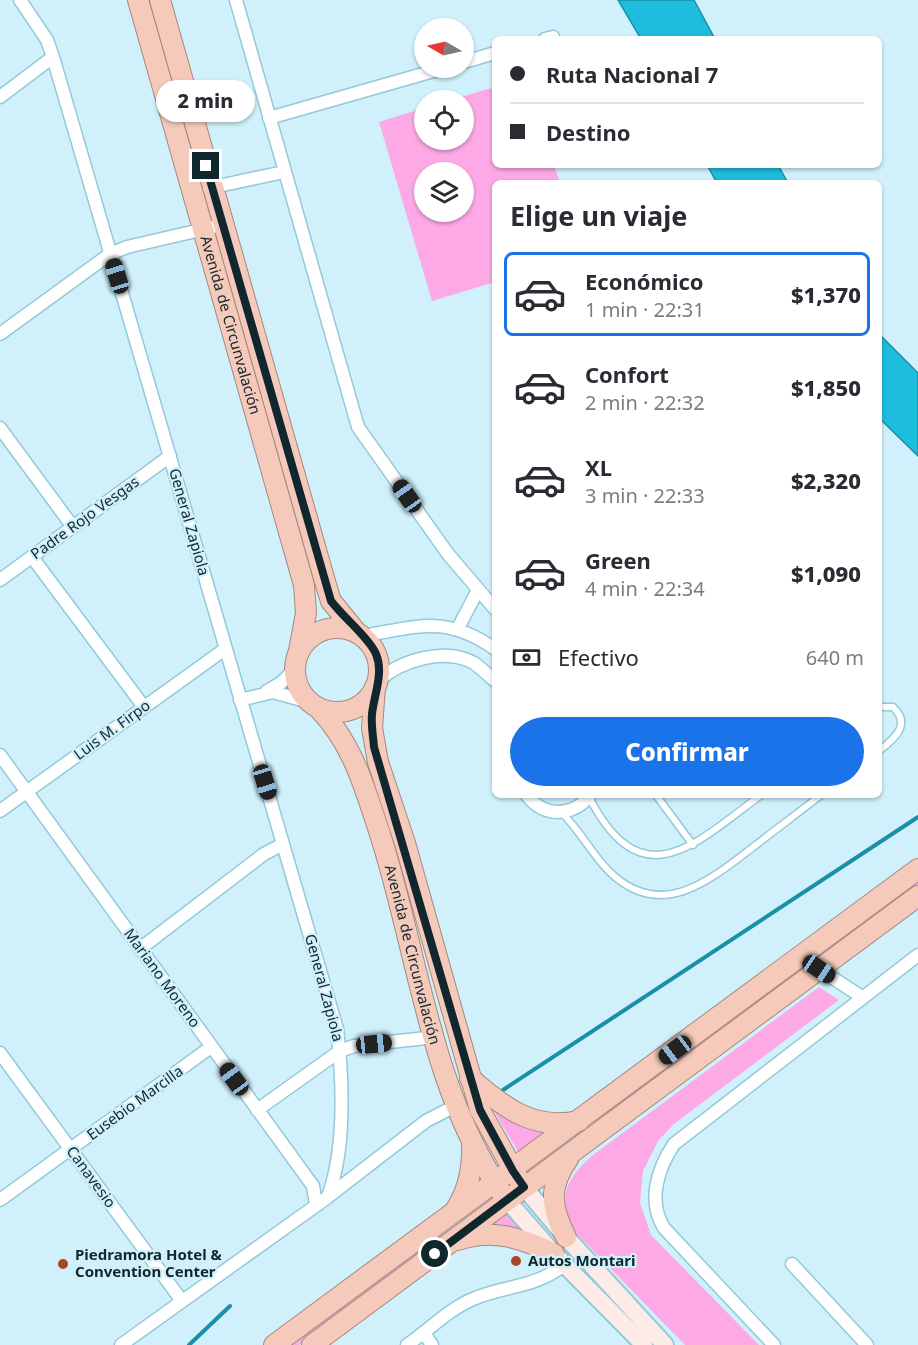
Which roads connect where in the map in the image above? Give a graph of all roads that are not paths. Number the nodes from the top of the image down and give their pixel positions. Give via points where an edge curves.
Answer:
1 (20, 0) edge
2 (138, 0) edge
3 (160, 0) edge
4 (236, 0) edge
5 (492, 54) edge
6 (53, 57) junction
7 (474, 59) edge
8 (414, 77) edge
9 (0, 97) edge
10 (269, 118) junction
11 (284, 172) junction
12 (212, 187) junction
13 (193, 192) junction
14 (213, 227) junction
15 (110, 254) junction
16 (0, 334) edge
17 (0, 428) edge
18 (170, 456) junction
19 (73, 527) junction
20 (32, 557) junction
21 (0, 580) edge
22 (478, 590) junction
23 (492, 606) edge
24 (458, 628) junction
25 (360, 635) junction
26 (492, 647) edge
27 (225, 649) junction
28 (297, 658) junction
29 (492, 678) edge
30 (377, 684) junction
31 (263, 693) junction
32 (240, 700) junction
33 (314, 706) junction
34 (144, 707) junction
35 (882, 707) edge
36 (882, 749) edge
37 (0, 755) edge
38 (27, 792) junction
39 (530, 798) edge
40 (587, 798) edge
41 (590, 798) edge
42 (658, 798) edge
43 (756, 798) edge
44 (817, 798) edge
45 (0, 811) edge
46 (561, 812) junction
47 (283, 844) junction
48 (693, 845) junction
49 (918, 869) edge
50 (918, 896) edge
51 (141, 948) junction
52 (918, 955) edge
53 (819, 969) junction
54 (862, 997) junction
55 (435, 1037) junction
56 (211, 1047) junction
57 (340, 1051) junction
58 (0, 1053) edge
59 (470, 1078) junction
60 (457, 1105) junction
61 (257, 1110) junction
62 (581, 1120) junction
63 (472, 1140) junction
64 (71, 1149) junction
65 (571, 1154) junction
66 (518, 1179) junction
67 (495, 1183) junction
68 (328, 1197) junction
69 (0, 1200) edge
70 (507, 1200) junction
71 (316, 1204) junction
72 (454, 1213) junction
73 (566, 1237) junction
74 (449, 1242) junction
75 (559, 1259) junction
76 (792, 1264) dead end
77 (182, 1301) junction
78 (424, 1334) junction
79 (121, 1345) edge
80 (274, 1345) edge
81 (312, 1345) edge
82 (407, 1345) edge
83 (432, 1345) edge
84 (644, 1345) edge
85 (665, 1345) edge
86 (774, 1345) edge
87 (867, 1345) edge

1 - 6 street, General Zapiola
2 - 13 highway, Avenida de Circunvalación
3 - 12 highway, Avenida de Circunvalación
4 - 10 street
5 - 7 street
6 - 9 street
6 - 15 street, General Zapiola
8 - 10 street
10 - 11 street
11 - 12 street
11 - 22 street via 358,427
12 - 13 street
12 - 14 highway, Avenida de Circunvalación
13 - 14 highway, Avenida de Circunvalación
14 - 15 street
14 - 25 highway, Avenida de Circunvalación via 331,601
14 - 28 highway, Avenida de Circunvalación via 304,585 306,613
15 - 16 street
15 - 18 street, General Zapiola
17 - 19 street
18 - 19 street, Padre Rojo Vesgas
18 - 27 street, General Zapiola
19 - 20 street, Padre Rojo Vesgas
20 - 21 street, Padre Rojo Vesgas
20 - 34 street
22 - 23 street
22 - 24 street
24 - 25 street via 424,626
24 - 26 street
25 - 28 highway via 332,628 319,632 307,640
25 - 30 highway, Avenida de Circunvalación via 377,656
27 - 32 street, General Zapiola
27 - 34 street, Luis M. Firpo
28 - 31 street via 283,683
28 - 33 highway, Avenida de Circunvalación via 295,678 300,691
29 - 30 street via 474,663 450,656 419,660 386,674
30 - 33 highway via 360,706 348,712 334,713
30 - 59 highway, Avenida de Circunvalación via 372,728 376,754 405,843
31 - 32 street
31 - 33 street via 281,694
32 - 47 street, General Zapiola
33 - 55 highway, Avenida de Circunvalación via 342,736 357,766 397,889
34 - 38 street, Luis M. Firpo
35 - 36 lane via 893,707 901,725 898,736
37 - 38 street, Mariano Moreno
38 - 45 street, Luis M. Firpo
38 - 51 street, Mariano Moreno
39 - 46 street via 539,807
40 - 46 street via 581,805
41 - 48 lane via 608,829 633,849 664,856
42 - 48 lane
43 - 48 lane
44 - 46 lane via 716,875 682,892 662,896 642,892 613,875
47 - 51 street via 264,854
47 - 57 street, General Zapiola
49 - 62 highway
50 - 53 highway
51 - 56 street, Mariano Moreno
52 - 54 street
53 - 54 street
53 - 65 highway
54 - 86 street via 674,1144 660,1165 655,1201 664,1228
55 - 57 street
55 - 60 highway, Avenida de Circunvalación
56 - 61 street, Mariano Moreno
56 - 64 street, Eusebio Marcilla
57 - 61 street
57 - 68 street, General Zapiola via 339,1156
58 - 64 street, Canavesio
59 - 62 highway via 503,1107 525,1118 562,1124
59 - 66 highway, Avenida de Circunvalación via 480,1110
60 - 63 highway, Avenida de Circunvalación
60 - 68 street via 426,1121
61 - 71 street, Mariano Moreno via 313,1186
62 - 66 highway
63 - 67 highway, Avenida de Circunvalación
63 - 72 highway via 471,1174
64 - 69 street, Eusebio Marcilla
64 - 77 street, Canavesio
65 - 66 highway
65 - 73 highway via 557,1178 553,1207
66 - 67 highway
66 - 70 highway
66 - 73 main road
67 - 70 highway, Avenida de Circunvalación
67 - 72 highway
68 - 71 street
70 - 74 highway
70 - 75 main road
71 - 77 street
72 - 80 highway
73 - 85 main road
74 - 75 highway via 476,1234 497,1234 525,1240
74 - 81 highway
75 - 78 street via 550,1276 473,1299
75 - 84 main road
76 - 87 street
77 - 79 street
78 - 82 street
78 - 83 street

